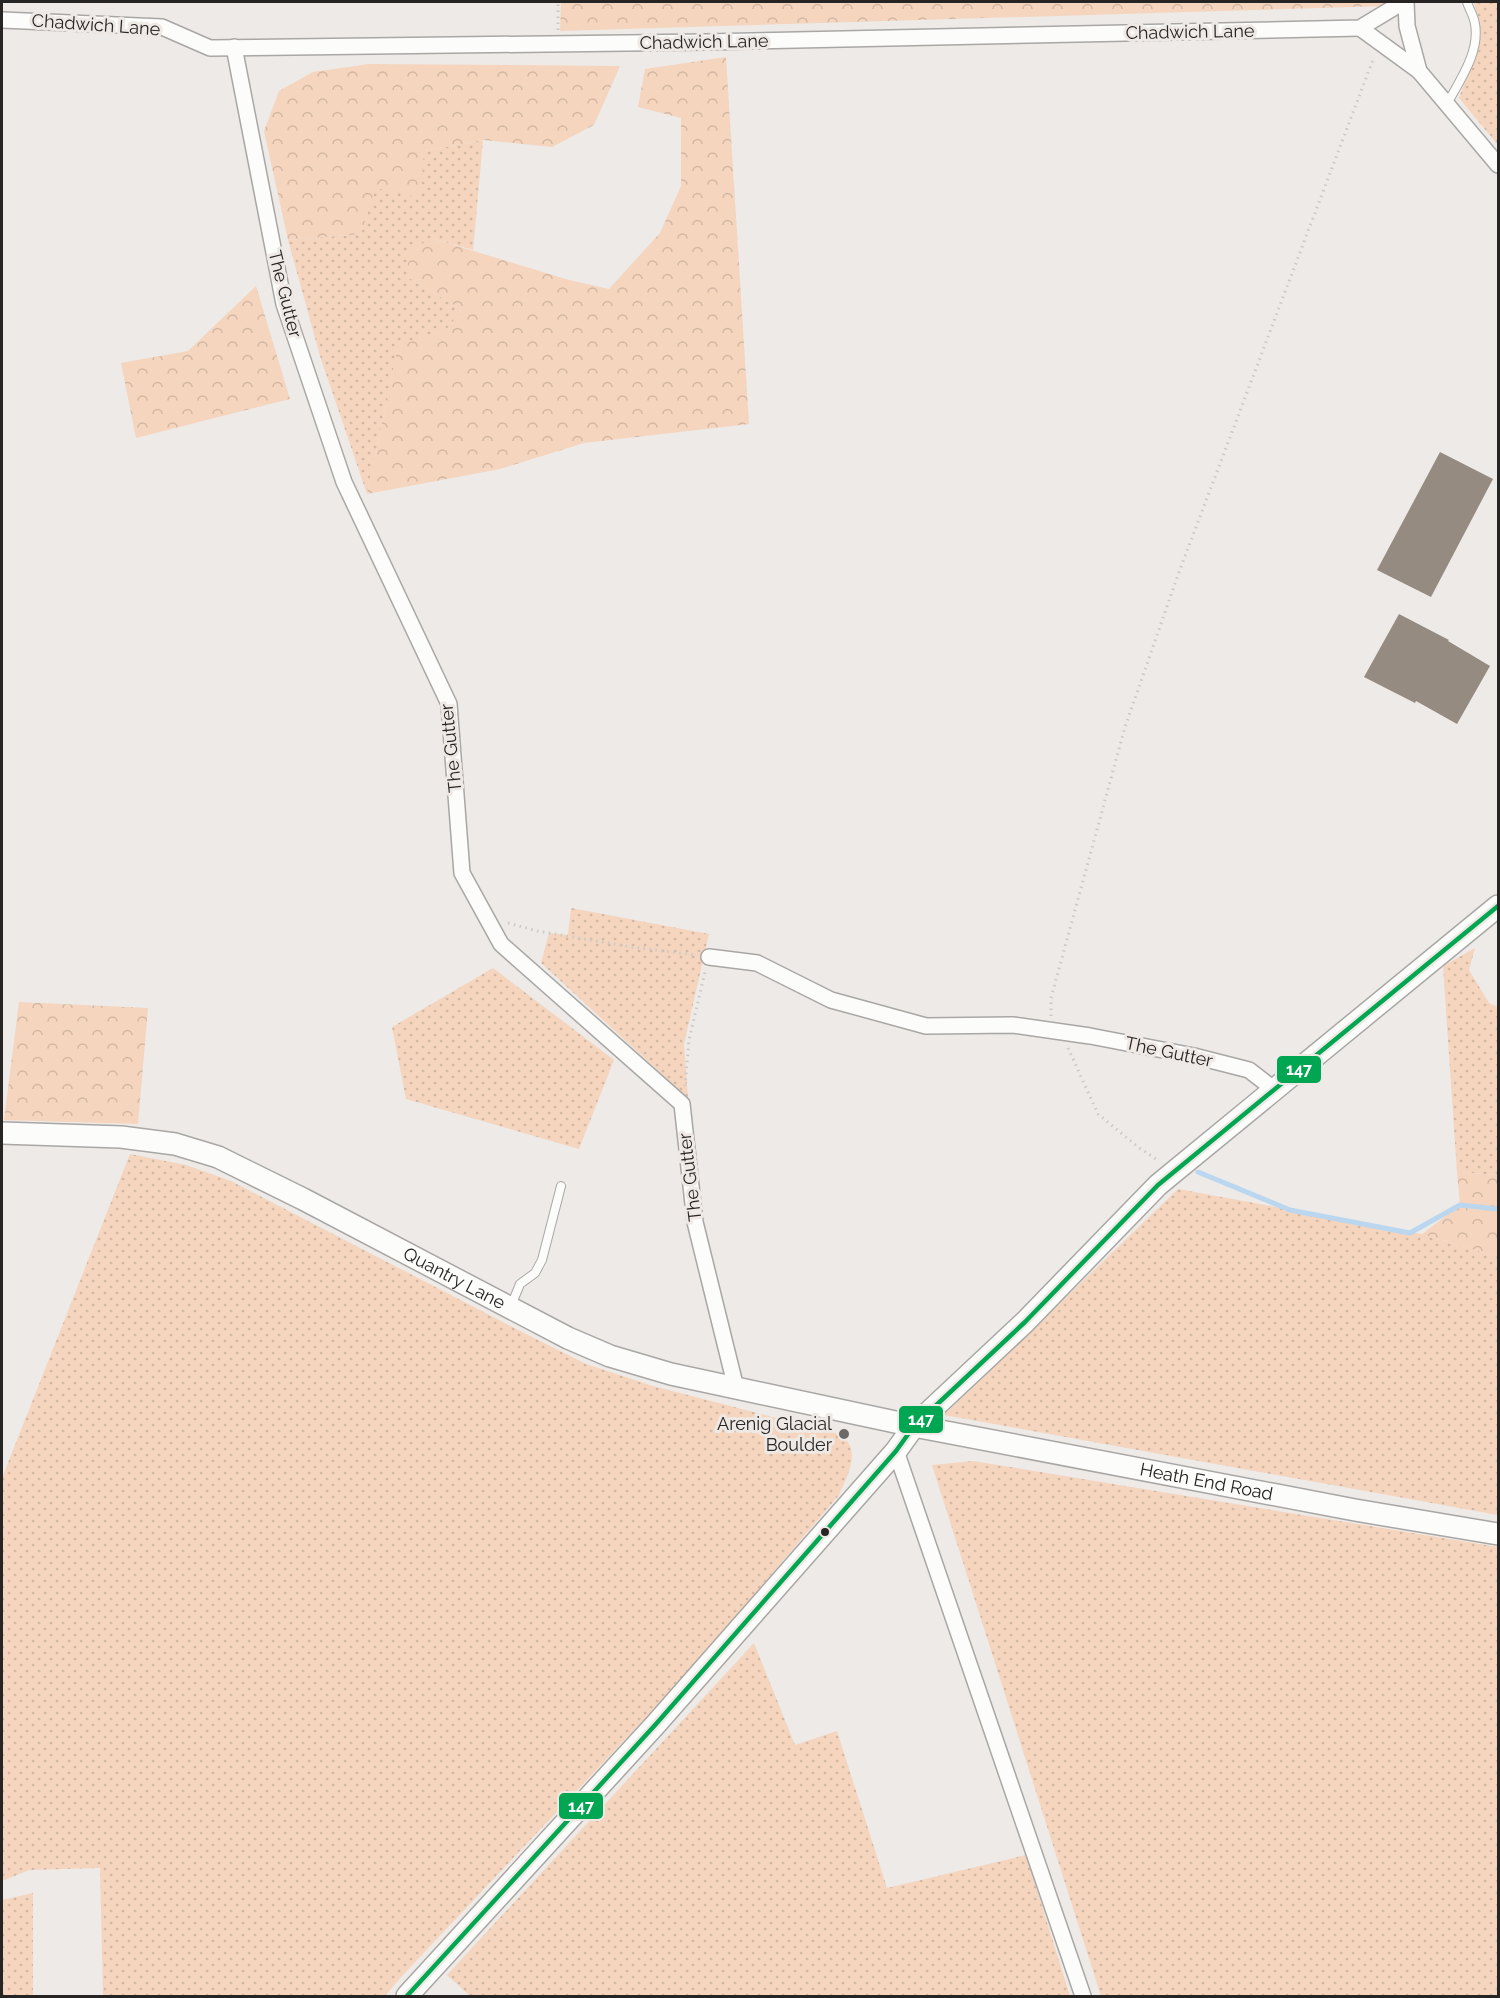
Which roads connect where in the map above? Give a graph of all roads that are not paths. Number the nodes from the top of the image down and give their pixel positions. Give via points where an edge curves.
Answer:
1 (1404, 2) edge
2 (1467, 2) edge
3 (2, 20) edge
4 (1360, 28) junction
5 (234, 47) junction
6 (1419, 71) junction
7 (1447, 104) junction
8 (1498, 165) edge
9 (1498, 906) edge
10 (709, 957) road end
11 (1275, 1090) junction
12 (2, 1133) edge
13 (561, 1186) dead end
14 (511, 1308) junction
15 (736, 1388) junction
16 (914, 1426) junction
17 (896, 1451) junction
18 (1498, 1534) edge
19 (407, 1996) edge
20 (1083, 1996) edge

1 - 4 street, Chadwich Lane
1 - 6 street
2 - 7 lane via 1476,38 1468,64
3 - 5 street, Chadwich Lane via 162,27 210,48
4 - 5 street, Chadwich Lane
4 - 6 street
5 - 15 street, The Gutter via 284,304 344,482 449,704 462,873 501,944 682,1104 695,1222
6 - 7 street
7 - 8 street
9 - 11 street
10 - 11 street, The Gutter via 757,963 831,1000 927,1026 1013,1025 1090,1036 1249,1070
11 - 16 street via 1158,1185 1025,1323
12 - 14 street, Quantry Lane via 121,1137 175,1144 218,1157
13 - 14 lane via 542,1260 535,1273 520,1284
14 - 15 street, Quantry Lane via 610,1356
15 - 16 street, Quantry Lane
16 - 17 street
16 - 18 street, Heath End Road
17 - 19 street via 656,1724
17 - 20 street

